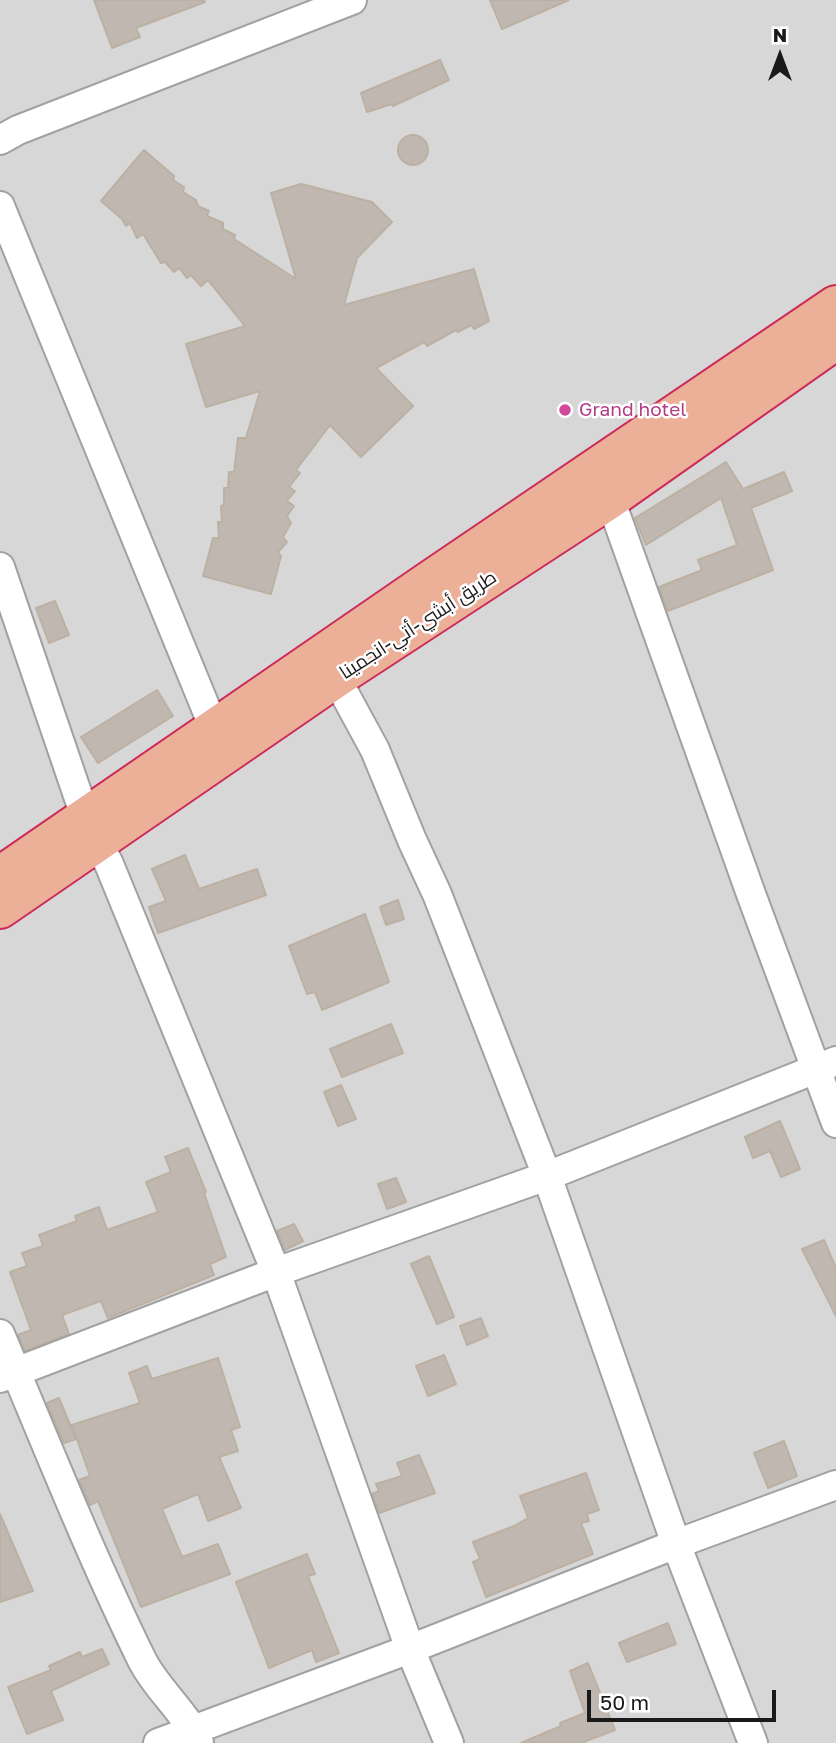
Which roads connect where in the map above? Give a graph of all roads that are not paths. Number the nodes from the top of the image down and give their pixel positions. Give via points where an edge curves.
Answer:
1 (352, 0) edge
2 (0, 140) edge
3 (0, 206) edge
4 (833, 328) edge
5 (610, 499) junction
6 (0, 567) edge
7 (336, 678) junction
8 (214, 728) junction
9 (91, 829) junction
10 (0, 876) edge
11 (0, 909) edge
12 (826, 1065) edge
13 (836, 1123) edge
14 (547, 1176) junction
15 (276, 1272) junction
16 (0, 1334) edge
17 (8, 1375) edge
18 (836, 1485) edge
19 (676, 1544) junction
20 (410, 1649) junction
21 (196, 1736) edge
22 (158, 1743) edge
23 (449, 1743) edge
24 (752, 1743) edge

1 - 2 street
3 - 8 street
4 - 5 highway, طريق أبشي-أتي-انجمينا
4 - 8 highway
5 - 7 highway, طريق أبشي-أتي-انجمينا
5 - 12 street via 751,894
6 - 9 street
7 - 9 highway, طريق أبشي-أتي-انجمينا
7 - 14 street via 375,750 437,894
8 - 9 highway
9 - 10 highway
9 - 11 highway, طريق أبشي-أتي-انجمينا
9 - 15 street
12 - 13 street
12 - 14 street
14 - 15 street
14 - 19 street
15 - 17 street
15 - 20 street
16 - 17 street
17 - 21 street via 142,1660
18 - 19 street
19 - 20 street
19 - 24 street
20 - 21 street
20 - 23 street
21 - 22 street

